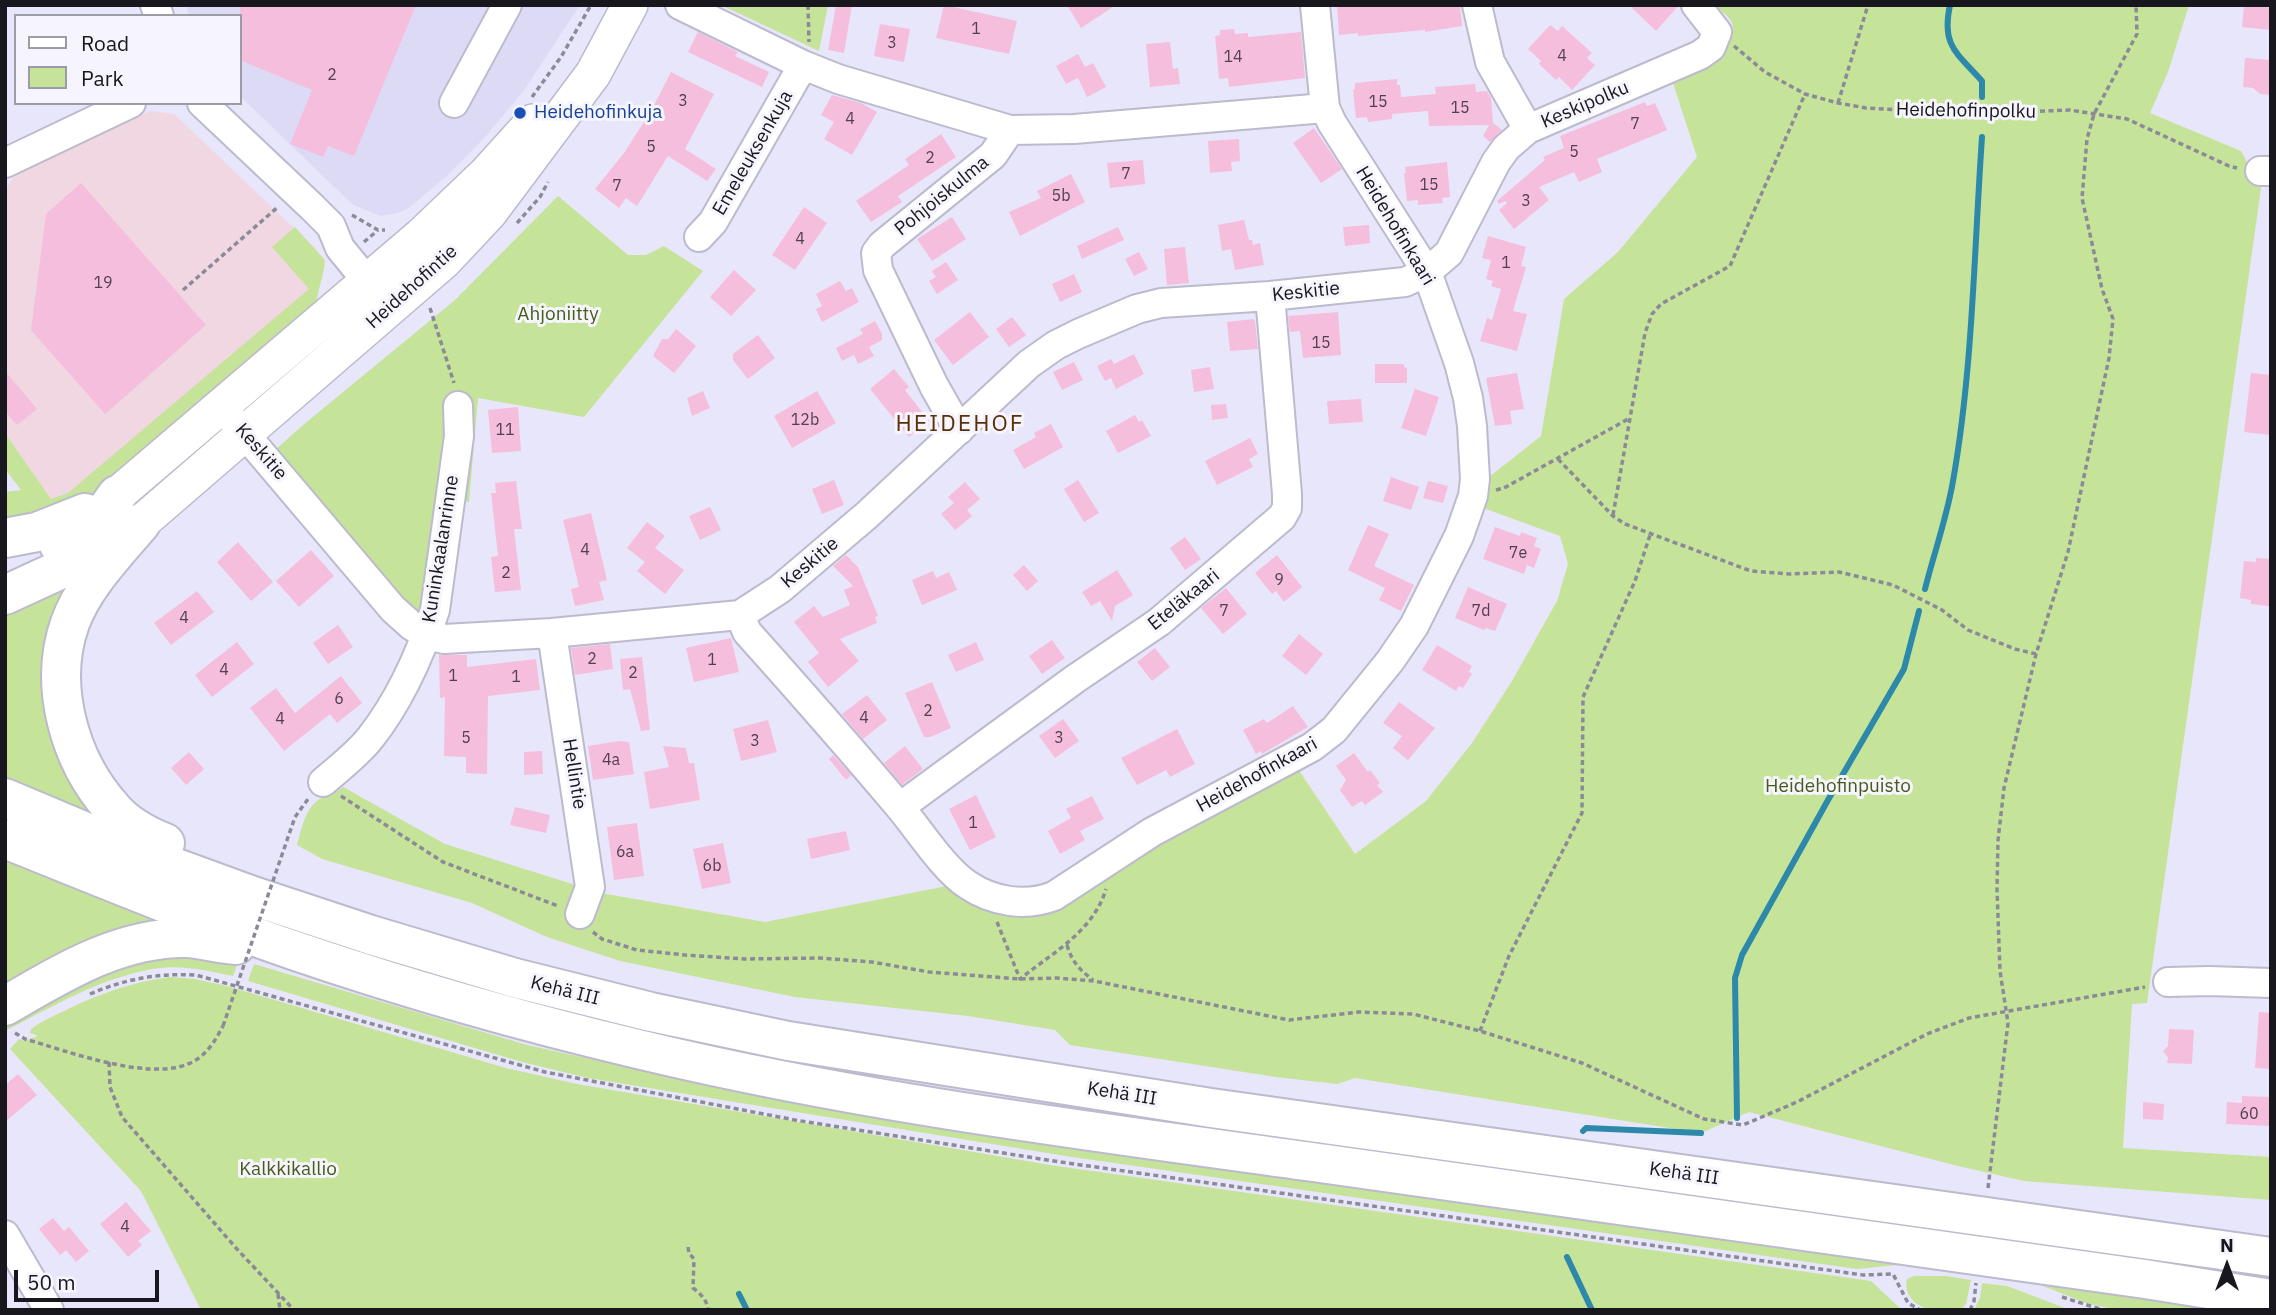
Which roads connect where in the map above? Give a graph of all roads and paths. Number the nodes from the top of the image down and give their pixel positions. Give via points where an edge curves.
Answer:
1 (507, 5) edge
2 (591, 5) edge
3 (630, 5) edge
4 (680, 5) edge
5 (808, 5) edge
6 (1315, 5) edge
7 (1477, 5) edge
8 (1696, 5) edge
9 (1868, 5) edge
10 (2136, 5) edge
11 (599, 8) edge
12 (1717, 32) junction
13 (806, 60) junction
14 (1805, 94) junction
15 (454, 103) dead end
16 (1838, 103) junction
17 (127, 105) edge
18 (204, 105) edge
19 (1325, 108) junction
20 (2094, 114) junction
21 (1528, 129) junction
22 (1010, 130) junction
23 (5, 163) edge
24 (2265, 171) edge
25 (279, 205) dead end
26 (699, 237) dead end
27 (1427, 272) junction
28 (375, 275) junction
29 (183, 290) dead end
30 (1269, 296) junction
31 (414, 304) junction
32 (220, 407) junction
33 (458, 407) joint
34 (1631, 417) junction
35 (959, 430) junction
36 (244, 432) junction
37 (1558, 459) junction
38 (1473, 496) junction
39 (129, 509) junction
40 (1613, 516) junction
41 (1651, 532) junction
42 (5, 538) edge
43 (5, 570) edge
44 (5, 595) edge
45 (740, 615) junction
46 (552, 633) junction
47 (426, 635) junction
48 (2036, 654) junction
49 (323, 782) joint
50 (5, 798) edge
51 (900, 807) junction
52 (295, 817) dead end
53 (5, 839) edge
54 (1111, 858) junction
55 (132, 871) junction
56 (253, 896) junction
57 (988, 897) junction
58 (580, 914) junction
59 (1067, 944) junction
60 (288, 949) junction
61 (1020, 979) junction
62 (1094, 981) junction
63 (2168, 982) joint
64 (2271, 983) edge
65 (2007, 1011) junction
66 (9, 1019) edge
67 (1480, 1031) junction
68 (108, 1062) junction
69 (1988, 1190) dead end
70 (5, 1235) edge
71 (688, 1247) dead end
72 (2271, 1257) edge
73 (1976, 1283) dead end
74 (278, 1292) junction
75 (2271, 1299) edge
76 (2073, 1302) dead end
77 (49, 1310) edge
78 (280, 1310) edge
79 (294, 1310) edge
80 (709, 1310) edge
81 (1969, 1310) edge
82 (2071, 1310) edge

1 - 15 street
2 - 11 path
3 - 31 main road, Heidehofintie via 593,74 511,186 443,261
4 - 13 street
5 - 13 path
6 - 19 street, Heidehofinkaari
7 - 21 street via 1490,62
8 - 12 street
9 - 16 path
10 - 20 path via 2137,34
11 - 28 main road, Heidehofintie via 567,78 526,131 486,174
12 - 14 path, Heidehofinpolku via 1765,72
12 - 21 street, Keskipolku via 1711,47 1700,55
13 - 22 street via 838,79
13 - 26 street, Emeleuksenkuja via 713,222
14 - 16 path, Heidehofinpolku
14 - 34 path via 1730,266 1661,304 1652,314
16 - 20 path, Heidehofinpolku via 1968,114 2070,110
17 - 23 street
18 - 28 street via 331,226 350,235
19 - 22 street
19 - 27 street, Heidehofinkaari
20 - 24 path, Heidehofinpolku via 2127,119 2229,166
20 - 48 path via 2082,198 2113,319 2109,358 2067,552
21 - 27 street, Keskipolku via 1496,162 1449,253
22 - 35 street, Pohjoiskulma via 993,155 876,253 878,270
25 - 29 path
27 - 30 street, Keskitie via 1405,282
27 - 38 street, Heidehofinkaari via 1468,398
28 - 31 street
28 - 32 main road, Heidehofintie
30 - 35 street, Keskitie via 1161,303 1089,329 1029,364
30 - 51 street, Eteläkaari via 1287,494 1282,517 1159,622
31 - 33 path via 453,376
31 - 36 main road, Heidehofintie
32 - 36 street, Keskitie
32 - 39 main road, Heidehofintie
33 - 47 street, Kuninkaalanrinne via 459,436 435,611
34 - 37 path
34 - 40 path
35 - 45 street, Keskitie via 857,524 780,589
36 - 39 main road, Heidehofintie
36 - 47 street, Keskitie via 393,608
37 - 38 path via 1504,488
37 - 40 path
38 - 54 street, Heidehofinkaari via 1459,536 1414,626 1334,730 1312,747
39 - 42 highway
39 - 43 highway via 102,516 34,559
39 - 44 highway via 79,562
39 - 56 highway via 70,625 63,655 64,711 91,781 113,810 141,833 203,859
40 - 41 path
41 - 48 path via 1751,571 1839,572 1893,585 1968,631
41 - 67 path via 1635,582 1583,697 1582,813 1509,956
45 - 46 street, Keskitie
45 - 51 street, Heidehofinkaari via 747,632
46 - 47 street, Keskitie via 444,639
46 - 58 street, Hellintie via 590,887
47 - 49 street, Kuninkaalanrinne via 406,682 370,739
48 - 65 path via 2004,788 1998,840 2000,971
49 - 58 path via 443,862
50 - 55 highway, Kehä III
51 - 57 street, Heidehofinkaari via 965,884
52 - 68 path, bridge via 214,1044 188,1064 156,1069
53 - 55 highway, Kehä III
54 - 57 street, Heidehofinkaari via 1040,902
54 - 59 path via 1104,898 1093,919
55 - 56 highway, Kehä III
55 - 60 highway, Kehä III
56 - 72 highway, Kehä III via 515,978 788,1041 1198,1106
57 - 61 path
58 - 61 path via 602,939 637,950 745,959 820,958
59 - 61 path
59 - 62 path via 1071,959
60 - 66 highway via 188,938 124,946 95,957
60 - 75 highway, Kehä III via 405,987 644,1051 932,1106
61 - 62 path
62 - 67 path via 1289,1020 1389,1012
63 - 64 street
63 - 65 path
65 - 67 path via 1969,1018 1927,1034 1743,1125 1704,1119 1582,1063
65 - 69 path
66 - 68 path via 25,1039
68 - 74 path via 110,1087 122,1116
70 - 77 street
71 - 80 path via 694,1259 693,1288
73 - 81 path
74 - 78 path
74 - 79 path
76 - 82 path

